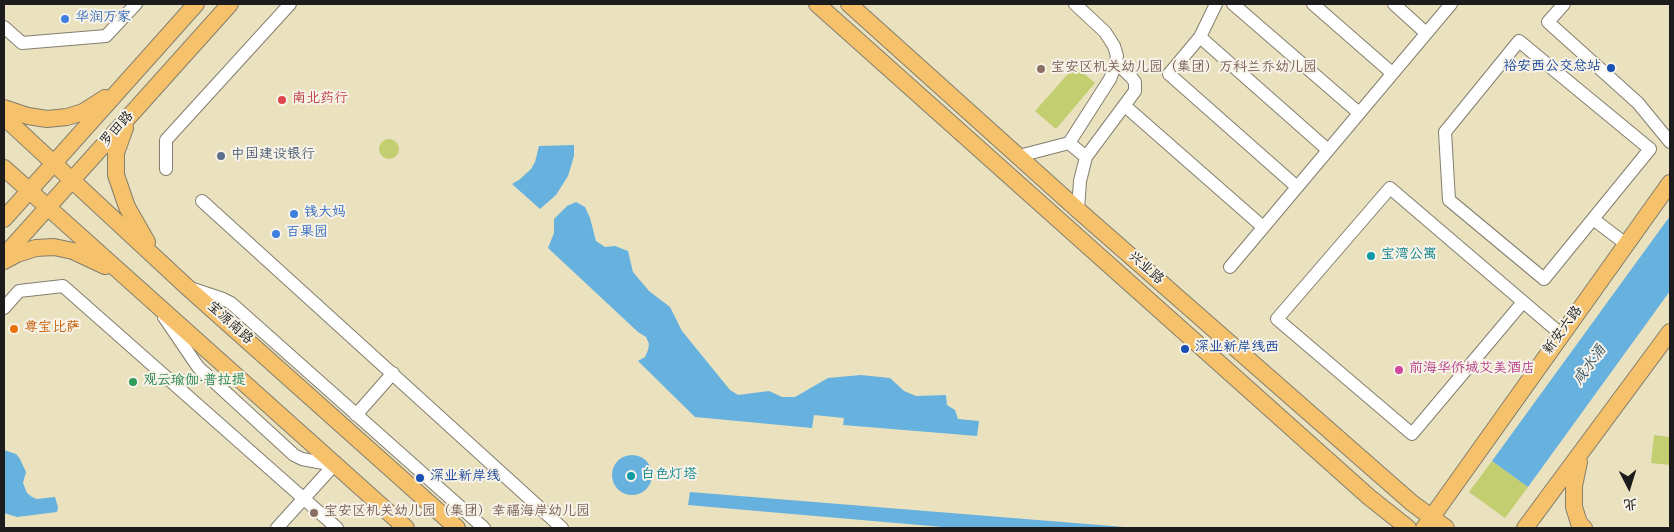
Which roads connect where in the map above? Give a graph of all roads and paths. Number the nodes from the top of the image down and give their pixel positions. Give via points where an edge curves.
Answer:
1 (136, 4) edge
2 (196, 4) edge
3 (230, 4) edge
4 (290, 4) edge
5 (818, 4) edge
6 (849, 4) edge
7 (1075, 4) edge
8 (1216, 4) edge
9 (1233, 4) edge
10 (1313, 4) edge
11 (1394, 4) edge
12 (1450, 4) edge
13 (1564, 4) edge
14 (4, 27) edge
15 (1426, 33) junction
16 (1200, 37) junction
17 (1116, 62) junction
18 (1392, 73) junction
19 (127, 82) junction
20 (1125, 106) junction
21 (4, 108) edge
22 (137, 109) junction
23 (1359, 113) junction
24 (4, 117) edge
25 (1670, 142) edge
26 (1069, 143) junction
27 (1328, 150) junction
28 (1019, 156) junction
29 (1086, 157) junction
30 (54, 163) junction
31 (4, 168) edge
32 (166, 169) dead end
33 (73, 180) junction
34 (1670, 183) edge
35 (1297, 187) junction
36 (29, 191) junction
37 (202, 201) dead end
38 (48, 208) junction
39 (1078, 210) junction
40 (1593, 218) junction
41 (4, 219) edge
42 (1098, 227) junction
43 (1264, 227) junction
44 (1084, 242) junction
45 (1626, 244) junction
46 (4, 256) edge
47 (159, 260) junction
48 (4, 261) edge
49 (1230, 267) dead end
50 (125, 276) junction
51 (187, 287) junction
52 (1523, 302) junction
53 (4, 308) edge
54 (1670, 332) edge
55 (1562, 334) junction
56 (393, 373) junction
57 (356, 414) junction
58 (1583, 450) junction
59 (334, 465) junction
60 (303, 499) junction
61 (1428, 523) edge
62 (277, 528) edge
63 (337, 528) edge
64 (406, 528) edge
65 (457, 528) edge
66 (484, 528) edge
67 (562, 528) edge
68 (1408, 528) edge
69 (1446, 528) edge
70 (1525, 528) edge
71 (1584, 528) edge

1 - 14 street via 106,36 22,44
2 - 19 main road, 罗田路
3 - 22 main road, 罗田路
4 - 32 street via 166,140
5 - 44 main road, 兴业路
6 - 28 main road, 兴业路
7 - 17 street via 1105,32 1114,46
8 - 16 street
9 - 23 street
10 - 18 street
11 - 15 street
12 - 15 street
13 - 25 street via 1548,22 1638,103
15 - 18 street
16 - 27 street
16 - 35 street via 1168,74
17 - 20 street via 1131,76 1136,87
17 - 26 street via 1110,80
18 - 23 street
19 - 21 main road via 99,103 67,117 47,119
19 - 30 main road, 罗田路
20 - 29 street
20 - 43 street
22 - 33 main road, 罗田路
22 - 47 main road via 119,142 116,175 127,206
23 - 27 street
24 - 30 main road, 宝源南路
26 - 28 street
26 - 29 street
27 - 35 street
28 - 39 main road, 兴业路
29 - 39 street
30 - 33 main road, 宝源南路
30 - 36 main road, 罗田路
31 - 36 main road
33 - 38 main road, 罗田路
33 - 47 main road, 宝源南路
34 - 45 main road, 新安六路
35 - 43 street
36 - 38 main road
36 - 41 main road, 罗田路
37 - 56 street
38 - 46 main road, 罗田路
38 - 50 main road
39 - 42 main road, 兴业路
40 - 40 street via 1650,149 1519,41 1445,132 1449,200 1544,279
40 - 45 street
42 - 44 main road via 1101,235 1098,241 1092,244
42 - 61 main road, 兴业路
43 - 49 street
44 - 68 main road, 兴业路 via 1369,497
45 - 55 main road, 新安六路
47 - 51 main road, 宝源南路
48 - 50 main road via 36,248 54,248 73,251
50 - 59 main road
51 - 57 street via 231,303
51 - 65 main road, 宝源南路
52 - 52 street via 1390,188 1277,319 1412,434
52 - 55 street
53 - 60 street via 19,291 63,286
54 - 58 main road
55 - 61 main road, 新安六路
56 - 57 street
56 - 67 street
57 - 66 street
58 - 70 main road
58 - 71 main road via 1575,475 1573,498 1575,515
59 - 60 street
59 - 64 main road
60 - 62 street
60 - 63 street
61 - 69 main road, 兴业路

